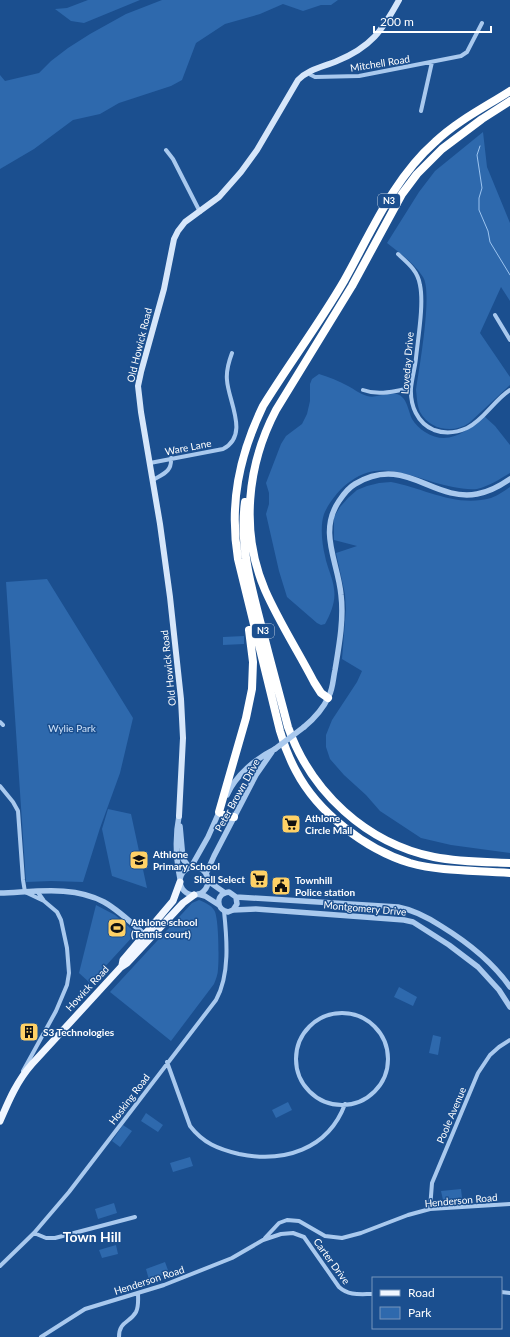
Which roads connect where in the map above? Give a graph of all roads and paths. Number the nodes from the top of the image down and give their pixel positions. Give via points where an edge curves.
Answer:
1 (399, 0) edge
2 (482, 23) dead end
3 (432, 62) junction
4 (308, 72) junction
5 (510, 91) edge
6 (510, 101) edge
7 (421, 111) dead end
8 (166, 150) dead end
9 (200, 212) junction
10 (398, 254) dead end
11 (495, 315) dead end
12 (510, 340) edge
13 (232, 353) dead end
14 (411, 388) junction
15 (363, 390) dead end
16 (510, 390) edge
17 (171, 458) junction
18 (150, 463) junction
19 (251, 474) junction
20 (510, 479) edge
21 (153, 480) junction
22 (241, 575) junction
23 (328, 698) junction
24 (275, 749) junction
25 (0, 786) edge
26 (219, 812) junction
27 (179, 816) junction
28 (234, 817) junction
29 (510, 863) edge
30 (190, 867) junction
31 (510, 873) edge
32 (206, 874) junction
33 (180, 881) junction
34 (208, 882) junction
35 (37, 891) junction
36 (25, 892) junction
37 (0, 893) edge
38 (226, 893) junction
39 (196, 895) junction
40 (236, 897) junction
41 (279, 900) junction
42 (44, 901) junction
43 (219, 905) junction
44 (224, 911) junction
45 (232, 911) junction
46 (278, 911) junction
47 (225, 922) junction
48 (455, 934) junction
49 (147, 937) junction
50 (462, 939) junction
51 (449, 944) junction
52 (456, 949) junction
53 (510, 987) edge
54 (510, 1007) edge
55 (510, 1040) edge
56 (37, 1044) junction
57 (44, 1051) junction
58 (168, 1062) junction
59 (21, 1076) junction
60 (345, 1104) junction
61 (0, 1121) edge
62 (510, 1204) edge
63 (430, 1209) junction
64 (135, 1217) dead end
65 (279, 1223) junction
66 (34, 1233) junction
67 (281, 1234) junction
68 (263, 1240) junction
69 (0, 1266) edge
70 (138, 1293) junction
71 (372, 1294) edge
72 (41, 1337) edge
73 (119, 1337) edge

1 - 4 main road, Old Howick Road via 383,28 362,48 336,62
2 - 3 street, Mitchell Road via 465,54
3 - 4 street, Mitchell Road via 351,77 315,77
3 - 7 street
4 - 9 main road, Old Howick Road via 298,80 257,150 241,172 219,197
5 - 22 highway, N3 via 457,124 434,142 411,166 343,282 263,406 241,466 235,498 234,531
6 - 19 highway, N3 via 442,149 417,174 402,194 352,286 270,422
8 - 9 street
9 - 18 main road, Old Howick Road via 185,222 176,235 139,380 141,412
10 - 14 street, Loveday Drive via 415,271 421,292
11 - 12 street
13 - 17 street, Ware Lane via 227,381 237,422 234,436 223,449
14 - 15 street via 383,393
14 - 16 street, Loveday Drive via 414,410 422,422 437,431 452,432 469,427
17 - 18 street, Ware Lane
17 - 21 street via 170,469
18 - 21 main road, Old Howick Road
19 - 23 highway via 249,517 253,552 260,578 272,606 314,682
19 - 29 highway, N3 via 244,506 243,526 251,586 288,727 294,744 313,777 354,820 400,846 435,857
20 - 23 street, Peter Brown Drive via 497,488 468,494 447,491 390,473 370,477 347,490 329,520 329,536 341,594 342,616 337,661
21 - 27 main road, Old Howick Road via 182,705
22 - 26 highway via 252,644 252,689
22 - 31 highway, N3 via 283,742 296,772 308,790 348,830 392,856 411,863 445,869
23 - 24 street, Peter Brown Drive, bridge via 319,713
24 - 26 street, Peter Brown Drive via 239,775
24 - 28 street, Peter Brown Drive via 256,775
25 - 36 street via 18,811
26 - 28 highway
26 - 30 street, Peter Brown Drive
27 - 30 street, Old Howick Road via 184,859
27 - 33 street, Old Howick Road via 177,859
28 - 32 street, Peter Brown Drive
30 - 32 street via 200,868
30 - 33 street via 183,872
32 - 34 street
33 - 39 street via 183,890
33 - 49 main road, Howick Road via 173,900
34 - 38 street
34 - 39 street via 205,890
35 - 36 street
35 - 42 street
35 - 49 street via 75,892 96,898 114,909
36 - 37 street
36 - 42 street
38 - 40 street via 232,893
38 - 43 street via 220,896
39 - 43 street via 205,896
39 - 49 main road, Howick Road
40 - 41 street, Montgomery Drive
40 - 45 street via 237,904
41 - 46 street
41 - 48 street, Montgomery Drive via 405,908 421,914
42 - 56 street via 57,912 61,920 69,973 56,1011
43 - 44 street
44 - 45 street
44 - 47 street, Hosking Road
45 - 46 street, Montgomery Drive
45 - 47 street
46 - 51 street, Montgomery Drive via 410,921
47 - 58 street, Hosking Road via 226,961 221,991
48 - 50 street, Montgomery Drive
48 - 51 street
49 - 57 main road, Howick Road via 127,963 121,966
50 - 52 street
50 - 53 street, Montgomery Drive via 490,962
51 - 52 street, Montgomery Drive
52 - 54 street, Montgomery Drive via 487,976 500,990
55 - 63 street, Poole Avenue via 490,1055 478,1073 434,1178 430,1192
56 - 57 street
56 - 59 street
57 - 59 main road, Howick Road
58 - 60 street via 190,1126 211,1146 233,1152 264,1157 298,1151 321,1139 340,1116
58 - 66 street, Hosking Road via 69,1192
59 - 61 main road, Howick Road
60 - 60 street via 325,1101 309,1091 296,1066 301,1038 309,1027 335,1013 354,1014 371,1022 384,1040 388,1055 387,1070 378,1088 363,1099
62 - 63 street, Henderson Road
63 - 65 street, Henderson Road via 361,1234 342,1238 325,1236 295,1220
64 - 66 street via 55,1238 46,1238
65 - 67 street
65 - 68 street, Henderson Road
66 - 69 street, Hosking Road
67 - 68 street, Henderson Road
67 - 71 street, Carter Drive via 293,1233 304,1237 344,1291
68 - 70 street, Henderson Road via 232,1258
70 - 72 street, Henderson Road via 85,1309
70 - 73 street via 137,1311 121,1326

